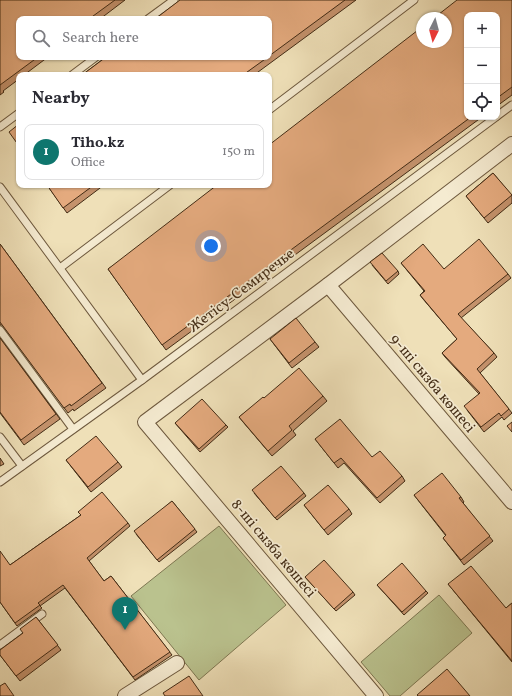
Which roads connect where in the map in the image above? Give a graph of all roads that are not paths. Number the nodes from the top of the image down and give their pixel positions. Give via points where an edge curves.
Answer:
1 (174, 0) edge
2 (414, 0) edge
3 (152, 16) edge
4 (92, 60) edge
5 (76, 72) edge
6 (512, 105) edge
7 (272, 108) edge
8 (500, 114) edge
9 (16, 115) edge
10 (492, 120) edge
11 (0, 127) edge
12 (512, 144) edge
13 (0, 187) edge
14 (166, 188) edge
15 (60, 268) junction
16 (328, 285) junction
17 (0, 330) edge
18 (142, 380) junction
19 (73, 429) junction
20 (0, 437) edge
21 (22, 466) junction
22 (0, 482) edge
23 (512, 502) edge
24 (42, 614) dead end
25 (0, 645) edge
26 (177, 663) dead end
27 (125, 696) edge
28 (376, 696) edge

1 - 3 lane
2 - 7 lane
4 - 5 lane
6 - 8 lane, Жетісу-Семиречье
9 - 11 lane
10 - 18 lane, Жетісу-Семиречье
12 - 16 street
13 - 15 lane
14 - 15 lane
15 - 18 lane
16 - 23 street, 9-ші сызба көшесі
16 - 28 street, 8-ші сызба көшесі via 146,422
17 - 19 lane
18 - 19 lane, Жетісу-Семиречье
19 - 21 lane, Жетісу-Семиречье
20 - 21 lane
21 - 22 lane, Жетісу-Семиречье
24 - 25 lane
26 - 27 street

